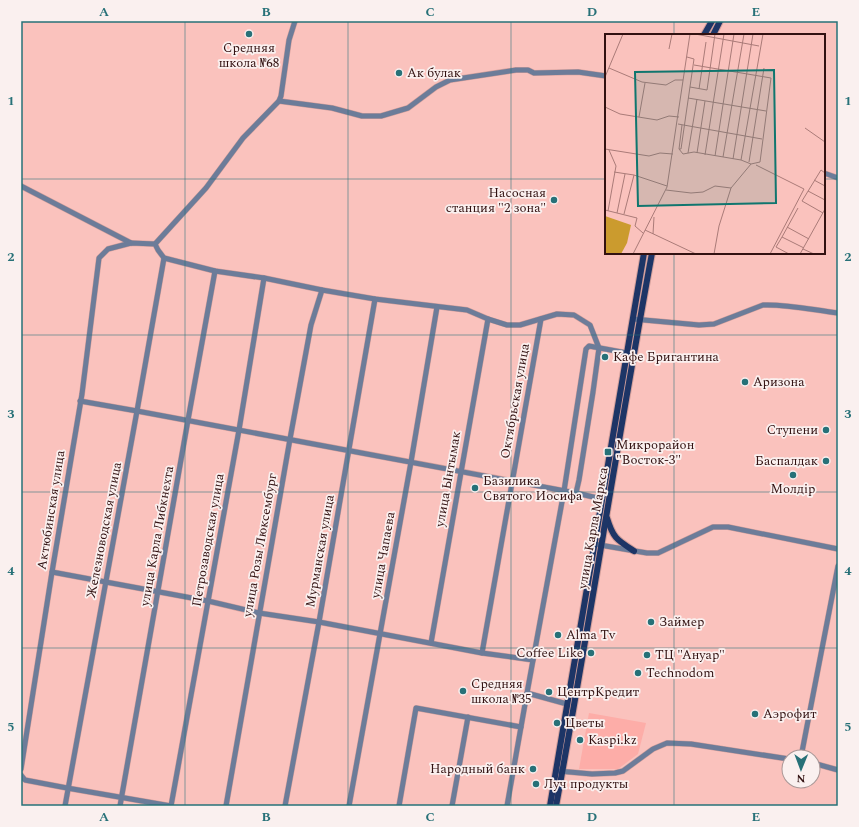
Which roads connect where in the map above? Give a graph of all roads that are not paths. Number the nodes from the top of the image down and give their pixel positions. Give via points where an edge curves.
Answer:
1 (296, 21) edge
2 (712, 21) edge
3 (720, 21) edge
4 (705, 34) edge
5 (714, 34) edge
6 (605, 76) edge
7 (278, 101) junction
8 (825, 173) edge
9 (838, 178) edge
10 (21, 186) edge
11 (131, 243) junction
12 (155, 244) junction
13 (644, 254) edge
14 (652, 254) edge
15 (164, 258) junction
16 (215, 271) junction
17 (264, 278) junction
18 (322, 290) junction
19 (375, 299) junction
20 (437, 307) junction
21 (838, 313) edge
22 (632, 318) junction
23 (541, 319) junction
24 (640, 319) junction
25 (488, 320) junction
26 (599, 348) junction
27 (627, 353) junction
28 (80, 401) junction
29 (137, 411) junction
30 (188, 420) junction
31 (239, 430) junction
32 (290, 439) junction
33 (349, 450) junction
34 (411, 462) junction
35 (461, 472) junction
36 (512, 481) junction
37 (564, 491) junction
38 (576, 493) junction
39 (602, 499) junction
40 (606, 517) junction
41 (594, 544) junction
42 (602, 546) junction
43 (838, 549) edge
44 (634, 551) junction
45 (838, 566) edge
46 (52, 572) junction
47 (105, 582) junction
48 (158, 592) junction
49 (208, 601) junction
50 (259, 612) junction
51 (319, 622) junction
52 (380, 633) junction
53 (431, 643) junction
54 (482, 653) junction
55 (533, 660) junction
56 (527, 693) junction
57 (567, 704) junction
58 (468, 717) junction
59 (521, 727) junction
60 (803, 749) edge
61 (781, 758) edge
62 (821, 765) edge
63 (21, 769) edge
64 (838, 770) edge
65 (559, 771) junction
66 (21, 776) edge
67 (68, 788) junction
68 (122, 798) junction
69 (65, 806) edge
70 (120, 806) edge
71 (171, 806) edge
72 (226, 806) edge
73 (285, 806) edge
74 (349, 806) edge
75 (399, 806) edge
76 (452, 806) edge
77 (507, 806) edge
78 (550, 806) edge
79 (556, 806) edge

1 - 7 street via 289,40 281,96
2 - 4 main road
3 - 5 main road
6 - 7 street via 578,72 534,73 516,70 450,80 408,108 381,116 362,116 332,108
7 - 12 street via 243,138 206,188
8 - 9 street
10 - 11 street
11 - 12 street
11 - 28 street, Актюбинская улица via 108,250 100,258
12 - 15 street
13 - 22 main road, улица Карла Маркса
14 - 24 main road, улица Карла Маркса
15 - 16 street
15 - 29 street, Железноводская улица
16 - 17 street
16 - 30 street, улица Карла Либкнехта
17 - 18 street
17 - 31 street, Петрозаводская улица
18 - 19 street
18 - 32 street, улица Розы Люксембург via 311,325
19 - 20 street
19 - 33 street, Мурманская улица
20 - 25 street via 467,310
20 - 34 street, улица Чапаева
21 - 24 street via 763,305 714,324 699,325
22 - 24 street
22 - 27 main road, улица Карла Маркса
23 - 25 street via 520,325 507,325
23 - 26 street via 557,314 574,315 590,325
23 - 36 street, Октябрьская улица
24 - 40 main road, улица Карла Маркса
25 - 35 street, улица Ынтымак
26 - 27 street
26 - 37 street via 589,346 586,349
26 - 38 street
27 - 39 main road, улица Карла Маркса
28 - 29 street
28 - 46 street, Актюбинская улица
29 - 30 street
29 - 47 street, Железноводская улица
30 - 31 street
30 - 48 street, улица Карла Либкнехта
31 - 32 street
31 - 49 street, Петрозаводская улица
32 - 33 street
32 - 50 street, улица Розы Люксембург
33 - 34 street
33 - 51 street, Мурманская улица
34 - 35 street
34 - 52 street, улица Чапаева
35 - 36 street
35 - 53 street, улица Ынтымак
36 - 37 street
36 - 54 street, Октябрьская улица
37 - 38 street
37 - 55 street
38 - 39 street
39 - 41 main road, улица Карла Маркса
40 - 42 main road, улица Карла Маркса
40 - 44 main road via 618,540
41 - 42 street
41 - 57 main road, улица Карла Маркса
42 - 44 street
42 - 65 main road, улица Карла Маркса
43 - 44 street via 728,527 713,527 658,553
45 - 60 street
46 - 47 street
46 - 63 street, Актюбинская улица
47 - 48 street
47 - 67 street, Железноводская улица
48 - 49 street
48 - 68 street, улица Карла Либкнехта
49 - 50 street
49 - 71 street, Петрозаводская улица
50 - 51 street
50 - 72 street, улица Розы Люксембург
51 - 52 street
51 - 73 street, Мурманская улица
52 - 53 street
52 - 74 street, улица Чапаева
53 - 54 street
54 - 55 street
55 - 56 street
56 - 57 street
56 - 59 street
57 - 65 main road, улица Карла Маркса
58 - 59 street
58 - 75 street via 416,708
58 - 76 street
59 - 77 street
61 - 65 street via 672,742 656,747 615,774
62 - 64 street
65 - 78 main road, улица Карла Маркса
65 - 79 main road, улица Карла Маркса
66 - 67 street via 25,780
67 - 68 street
67 - 69 street, Железноводская улица
68 - 70 street, улица Карла Либкнехта
68 - 71 street

